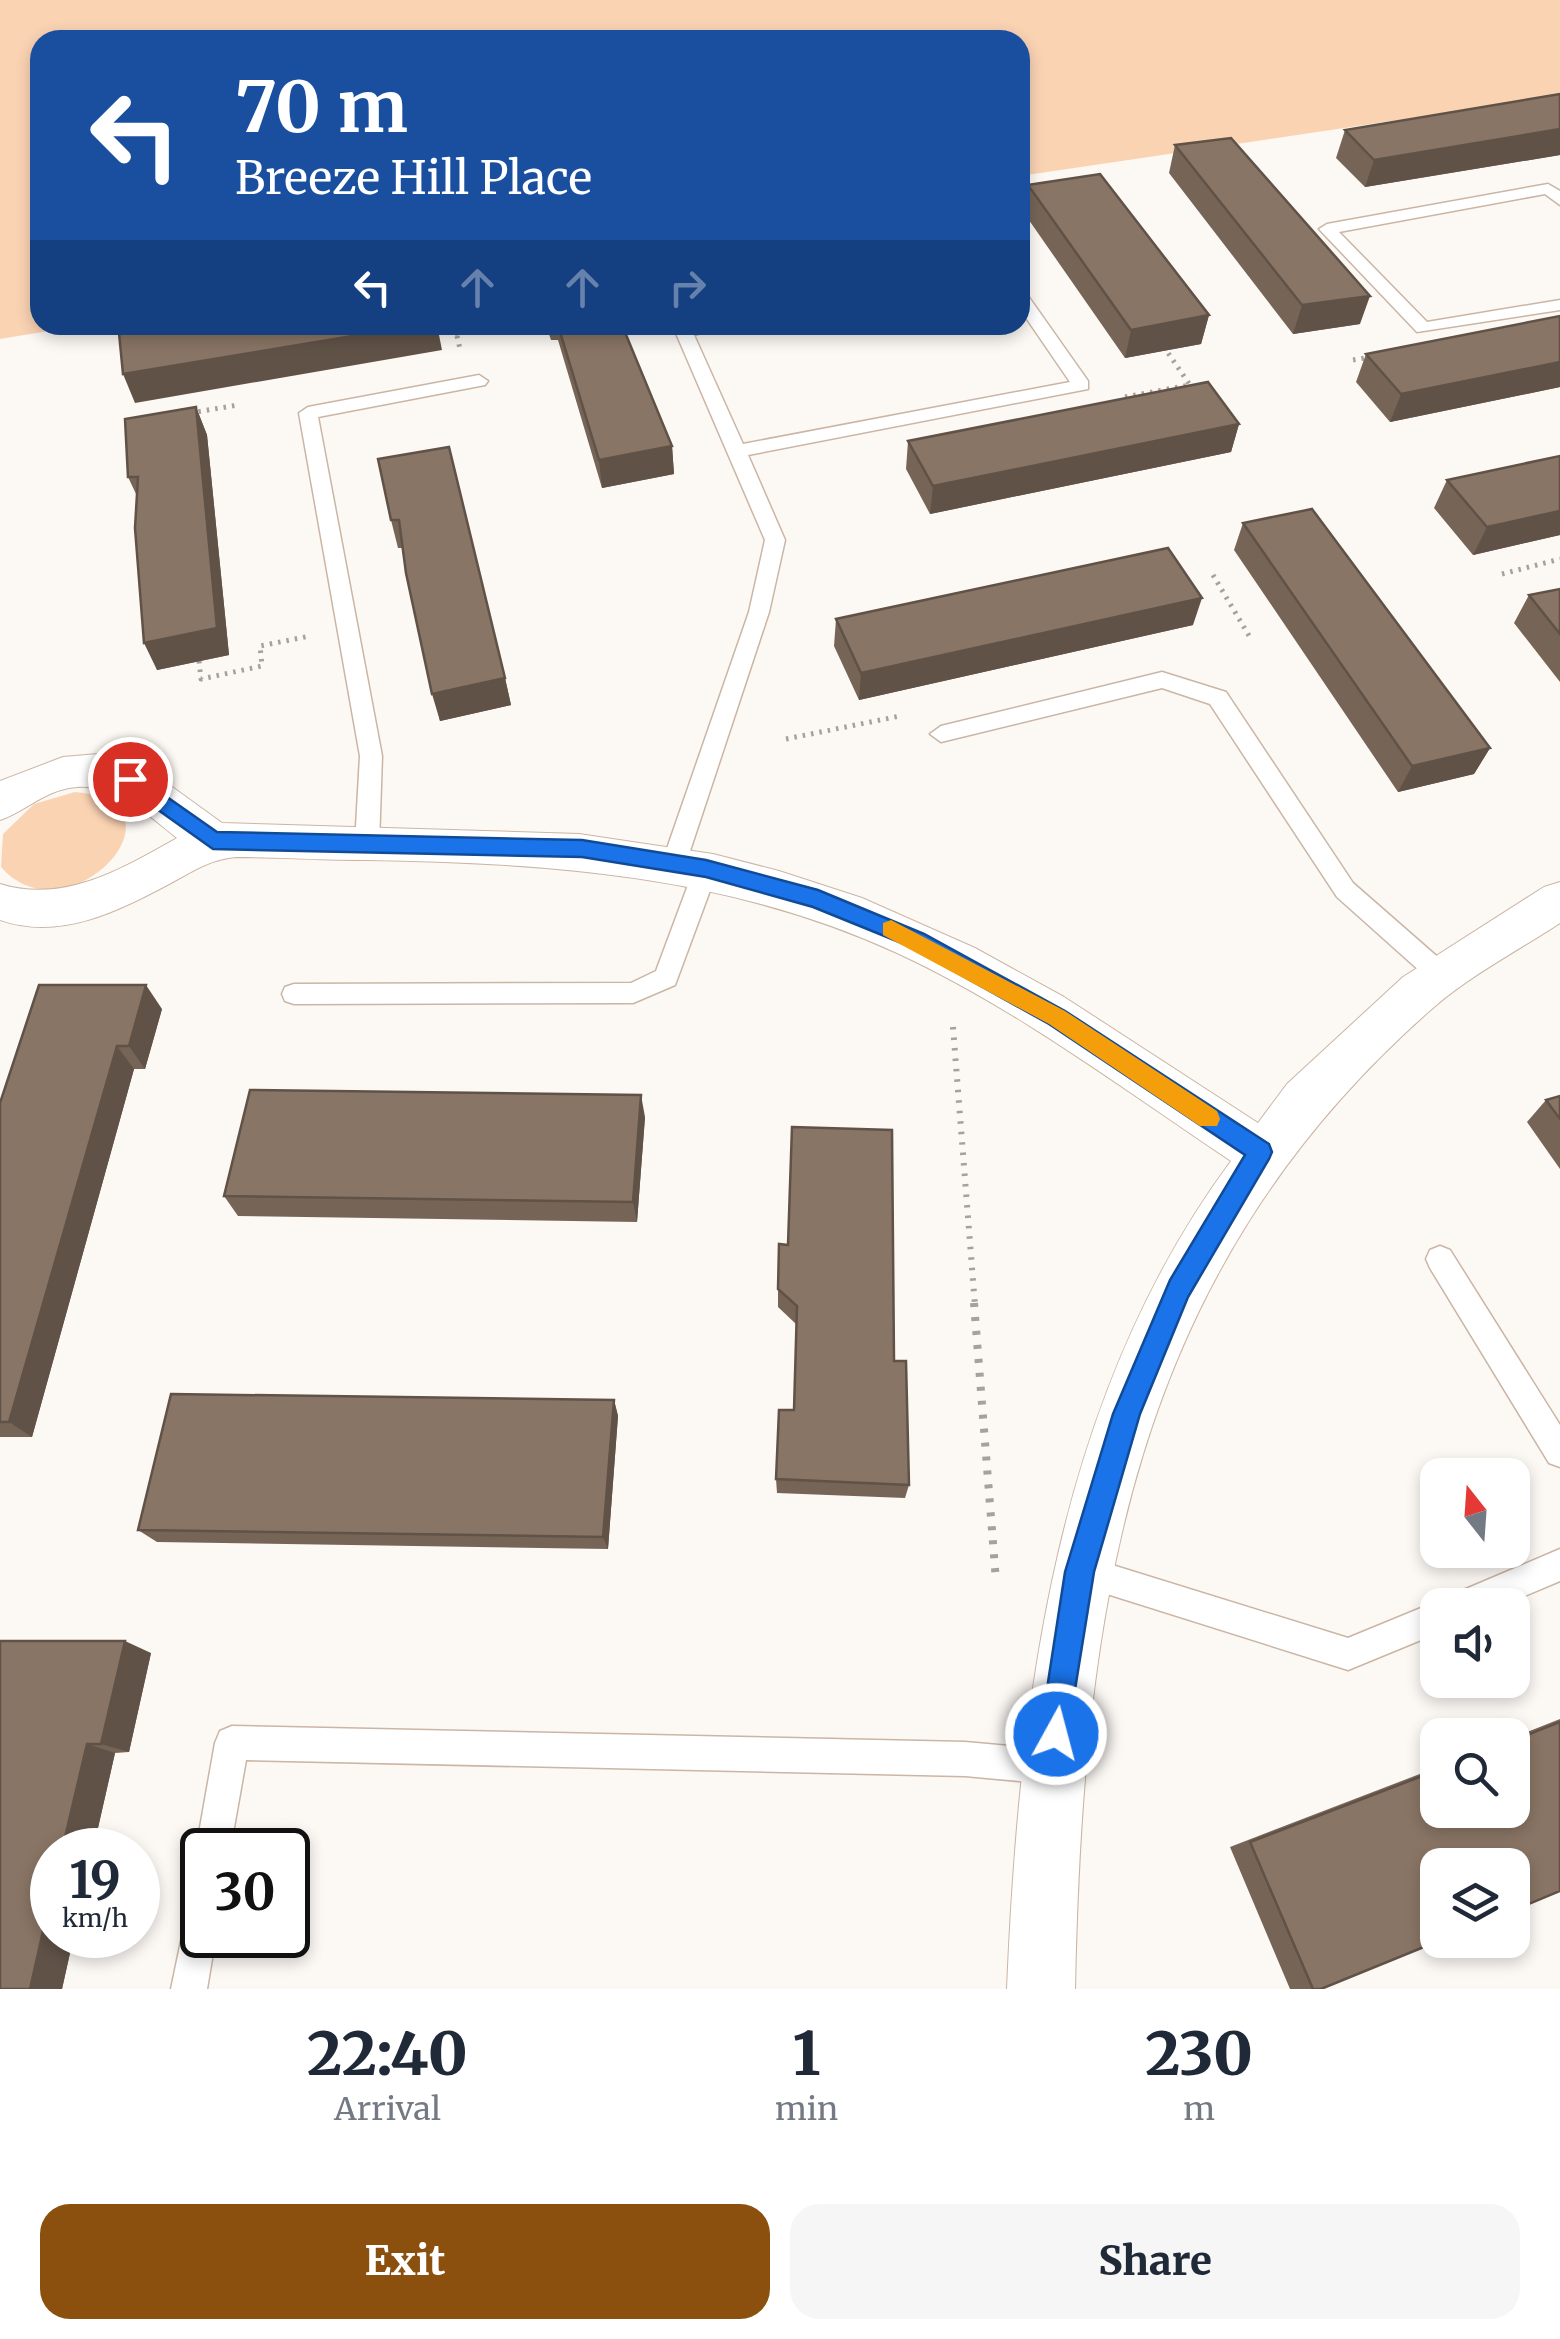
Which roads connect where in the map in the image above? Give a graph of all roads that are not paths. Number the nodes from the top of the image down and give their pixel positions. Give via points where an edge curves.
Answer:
1 (1560, 200) edge
2 (1560, 304) edge
3 (1030, 310) edge
4 (686, 335) edge
5 (471, 374) road end
6 (737, 451) junction
7 (941, 734) dead end
8 (0, 803) edge
9 (213, 840) junction
10 (367, 844) junction
11 (690, 866) junction
12 (1560, 900) edge
13 (3, 909) edge
14 (1440, 974) junction
15 (294, 994) dead end
16 (1260, 1152) junction
17 (1440, 1259) dead end
18 (1560, 1452) edge
19 (1560, 1565) edge
20 (1080, 1572) junction
21 (1505, 1588) edge
22 (1420, 1624) edge
23 (1052, 1767) junction
24 (217, 1828) edge
25 (193, 1958) edge
26 (188, 1989) edge
27 (1041, 1989) edge

1 - 2 lane via 1548,189 1327,229 1423,328
3 - 6 lane via 1082,385
4 - 6 lane
5 - 10 lane via 308,412 371,756
6 - 11 lane via 775,540
7 - 14 lane via 1162,680 1218,698 1345,890
8 - 9 street via 50,776 104,770 130,779
9 - 10 street
9 - 13 street via 86,901
10 - 11 street via 582,849
11 - 15 lane via 666,978 650,988
11 - 16 street via 818,899 916,940 1057,1018
12 - 14 street
14 - 16 street via 1337,1062
16 - 20 street via 1152,1347 1102,1486
17 - 18 lane
19 - 21 lane
20 - 22 lane via 1348,1654
20 - 23 street
23 - 24 lane via 965,1758 232,1744
23 - 27 street
25 - 26 lane

